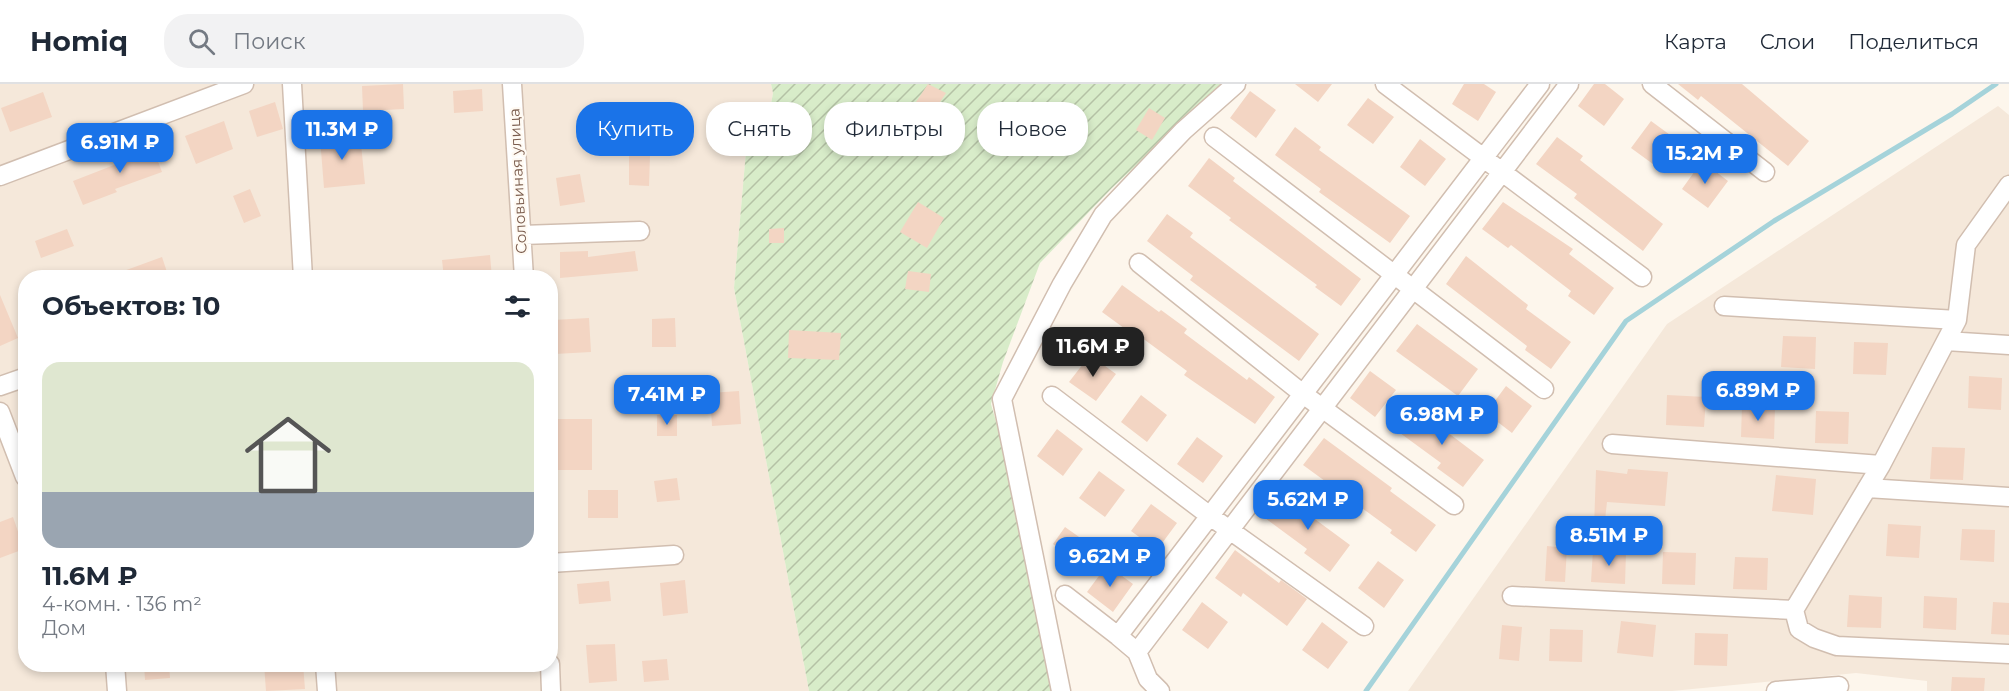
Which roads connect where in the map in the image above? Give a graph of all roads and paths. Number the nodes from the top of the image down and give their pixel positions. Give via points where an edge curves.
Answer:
1 (244, 84) edge
2 (292, 84) edge
3 (512, 84) edge
4 (1236, 84) edge
5 (1385, 84) edge
6 (1540, 84) edge
7 (1569, 84) edge
8 (1652, 84) edge
9 (1214, 137) dead end
10 (1484, 157) junction
11 (1504, 170) junction
12 (1765, 172) dead end
13 (0, 176) edge
14 (2009, 185) edge
15 (640, 231) dead end
16 (522, 235) junction
17 (1138, 263) dead end
18 (297, 270) edge
19 (524, 270) edge
20 (1393, 276) junction
21 (1642, 277) dead end
22 (1413, 290) junction
23 (1724, 306) dead end
24 (1957, 320) junction
25 (1946, 341) junction
26 (2009, 345) edge
27 (18, 380) edge
28 (0, 387) edge
29 (1544, 389) dead end
30 (1303, 394) junction
31 (1052, 396) dead end
32 (1323, 408) junction
33 (0, 412) edge
34 (1612, 444) dead end
35 (18, 459) edge
36 (1881, 465) junction
37 (1867, 488) junction
38 (2009, 497) edge
39 (1454, 505) dead end
40 (1210, 516) junction
41 (1231, 528) junction
42 (674, 555) dead end
43 (558, 562) edge
44 (1065, 596) dead end
45 (1512, 596) dead end
46 (1794, 610) junction
47 (1364, 626) dead end
48 (1118, 636) junction
49 (1137, 652) junction
50 (2009, 654) edge
51 (116, 672) edge
52 (326, 672) edge
53 (550, 672) edge
54 (1839, 686) dead end
55 (117, 691) edge
56 (327, 691) edge
57 (551, 691) edge
58 (1061, 691) edge
59 (1160, 691) edge
60 (1776, 691) edge

1 - 13 street
2 - 18 street
3 - 16 street, Соловьиная улица
4 - 58 street via 1183,131 1103,215 1002,399
5 - 10 street
6 - 10 street
7 - 11 street
8 - 12 street
9 - 20 street
10 - 11 street
10 - 20 street
11 - 21 street
11 - 22 street
14 - 24 street via 1966,245
15 - 16 street
16 - 19 street, Соловьиная улица
17 - 30 street
20 - 22 street
20 - 30 street
22 - 29 street
22 - 32 street
23 - 24 street
24 - 25 street
25 - 26 street
25 - 36 street
27 - 28 street
30 - 32 street
30 - 40 street
31 - 40 street
32 - 39 street
32 - 41 street
33 - 35 street
34 - 36 street
36 - 37 street
37 - 38 street
37 - 46 street
40 - 41 street
40 - 48 street
41 - 47 street
41 - 49 street
42 - 43 street
44 - 48 street
45 - 46 street
46 - 50 street via 1799,629 1837,646
48 - 49 street
49 - 59 street via 1148,680
51 - 55 street
52 - 56 street
53 - 57 street
54 - 60 street

